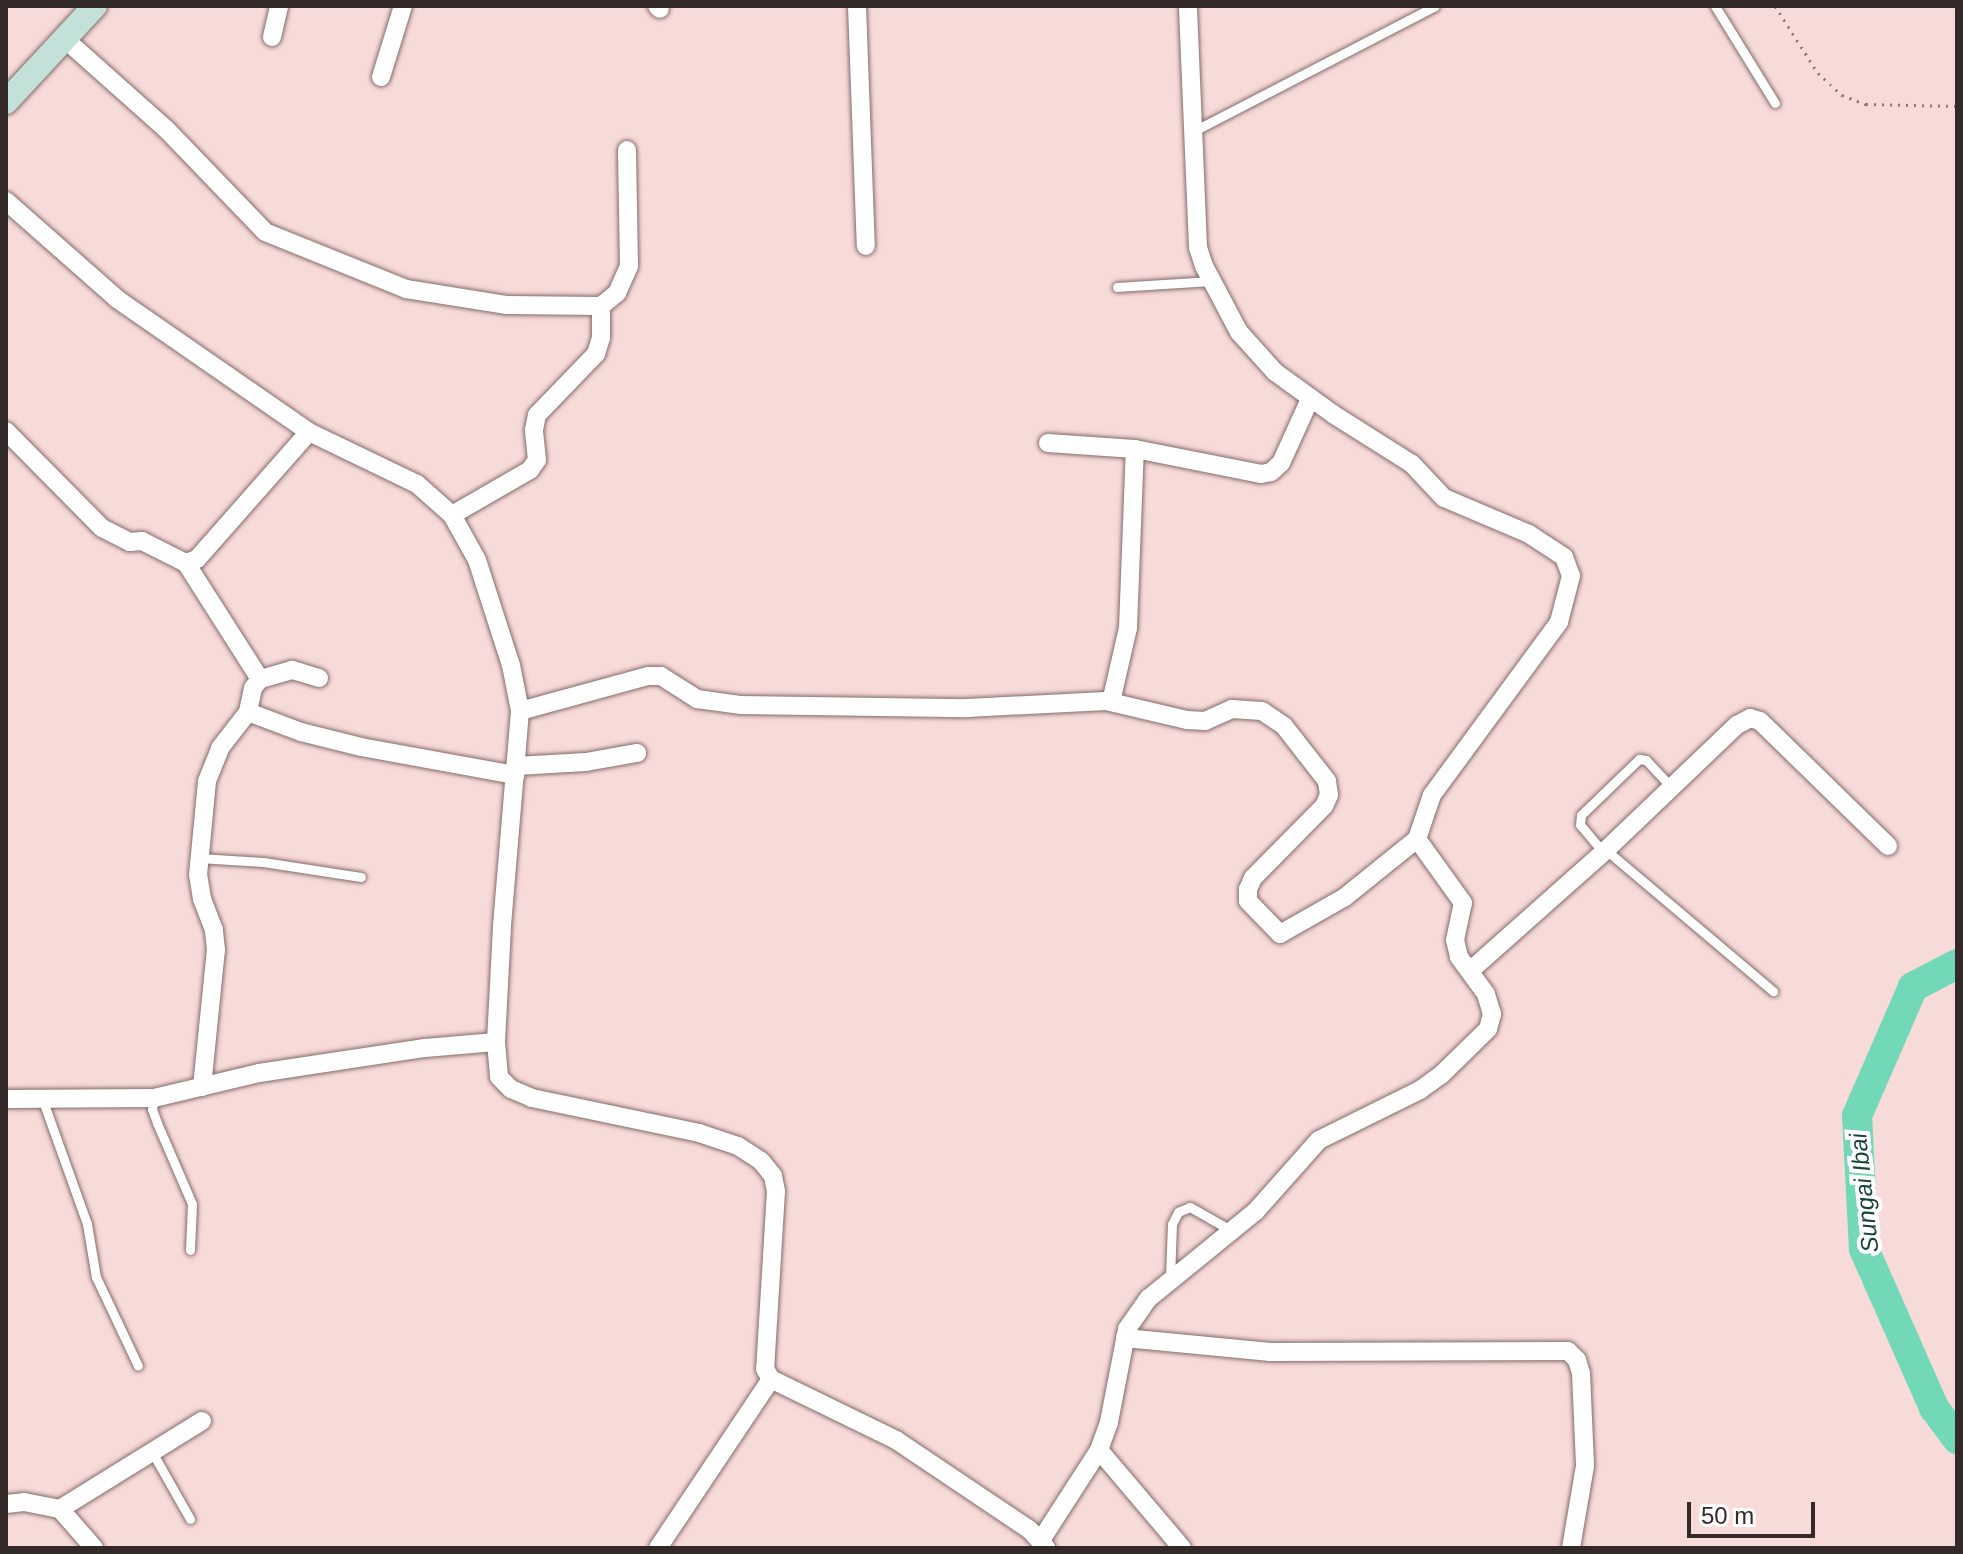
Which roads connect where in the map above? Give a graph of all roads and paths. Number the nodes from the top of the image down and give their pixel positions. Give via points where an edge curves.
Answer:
1 (95, 6) edge
2 (279, 6) edge
3 (403, 6) edge
4 (857, 6) edge
5 (1188, 6) edge
6 (1435, 6) edge
7 (1715, 6) edge
8 (1775, 6) edge
9 (272, 37) dead end
10 (66, 40) junction
11 (381, 77) dead end
12 (6, 102) edge
13 (1775, 103) dead end
14 (1957, 106) edge
15 (1194, 131) junction
16 (627, 150) dead end
17 (6, 201) edge
18 (866, 246) dead end
19 (1211, 281) junction
20 (1117, 287) dead end
21 (601, 306) junction
22 (1310, 399) junction
23 (6, 431) edge
24 (309, 432) junction
25 (1048, 443) dead end
26 (1135, 449) junction
27 (452, 515) junction
28 (186, 563) junction
29 (319, 678) dead end
30 (260, 679) junction
31 (1111, 702) junction
32 (520, 711) junction
33 (248, 712) junction
34 (637, 753) dead end
35 (515, 770) junction
36 (1670, 786) junction
37 (1417, 839) junction
38 (1888, 846) dead end
39 (1604, 851) junction
40 (199, 858) junction
41 (361, 877) dead end
42 (1471, 970) junction
43 (1773, 991) dead end
44 (496, 1042) junction
45 (202, 1087) junction
46 (154, 1098) junction
47 (6, 1099) edge
48 (43, 1101) junction
49 (1233, 1231) junction
50 (190, 1250) dead end
51 (1170, 1282) junction
52 (1125, 1338) junction
53 (138, 1366) dead end
54 (771, 1379) junction
55 (202, 1421) dead end
56 (1099, 1450) junction
57 (152, 1452) junction
58 (6, 1504) edge
59 (60, 1509) junction
60 (190, 1519) dead end
61 (1044, 1544) edge
62 (94, 1548) edge
63 (658, 1548) edge
64 (1182, 1548) edge
65 (1571, 1548) edge

1 - 10 main road
2 - 9 street
3 - 11 street
4 - 18 street
5 - 15 street
6 - 15 lane
7 - 13 lane
8 - 14 path via 1818,73 1842,95 1866,104
10 - 12 main road
10 - 21 street via 167,130 274,238 289,238 395,287 506,305
15 - 19 street via 1198,247
16 - 21 street via 629,266 617,293
17 - 24 street via 117,299
19 - 20 lane
19 - 22 street via 1255,353
21 - 27 street via 596,354 537,415 537,460 530,470
22 - 26 street via 1281,463 1271,472 1233,470
22 - 37 street via 1412,464 1444,498 1529,534 1564,557 1571,576 1559,622 1432,795
23 - 28 street via 102,528
24 - 27 street via 417,484
24 - 28 street via 197,559
25 - 26 street
26 - 31 street via 1128,628
27 - 32 street via 477,560
28 - 30 street
29 - 30 street via 292,670
30 - 33 street
31 - 32 street via 967,708 740,705 697,699 661,676 648,676
31 - 37 street via 1187,720 1205,721 1232,709 1262,711 1284,726 1327,781 1324,806 1248,889 1248,901 1280,934 1345,897
32 - 35 street
33 - 35 street via 361,747
33 - 40 street via 211,766
34 - 35 street
35 - 44 street
36 - 38 street via 1750,718 1760,721
36 - 39 street
36 - 39 lane via 1639,759 1581,815 1580,825
37 - 42 street via 1463,903 1455,940 1459,957
39 - 42 street
39 - 43 lane
40 - 41 lane
40 - 45 street via 202,899 216,950
42 - 49 street via 1492,1014 1481,1039 1420,1090 1319,1140
44 - 45 street via 259,1073
44 - 54 street via 499,1077 511,1089 699,1133 738,1146 761,1161 773,1176 776,1191 765,1369
45 - 46 street
46 - 48 street
46 - 50 lane via 157,1123 192,1204
47 - 48 street
48 - 53 lane via 87,1224 96,1277
49 - 51 street
49 - 51 lane via 1190,1207 1178,1212 1172,1224
51 - 52 street via 1134,1315
52 - 56 street
52 - 65 street via 1270,1352 1568,1351 1581,1373 1585,1466
54 - 61 street via 896,1440
54 - 63 street
55 - 57 street
56 - 61 street
56 - 64 street
57 - 59 street
57 - 60 lane
58 - 59 street
59 - 62 street

